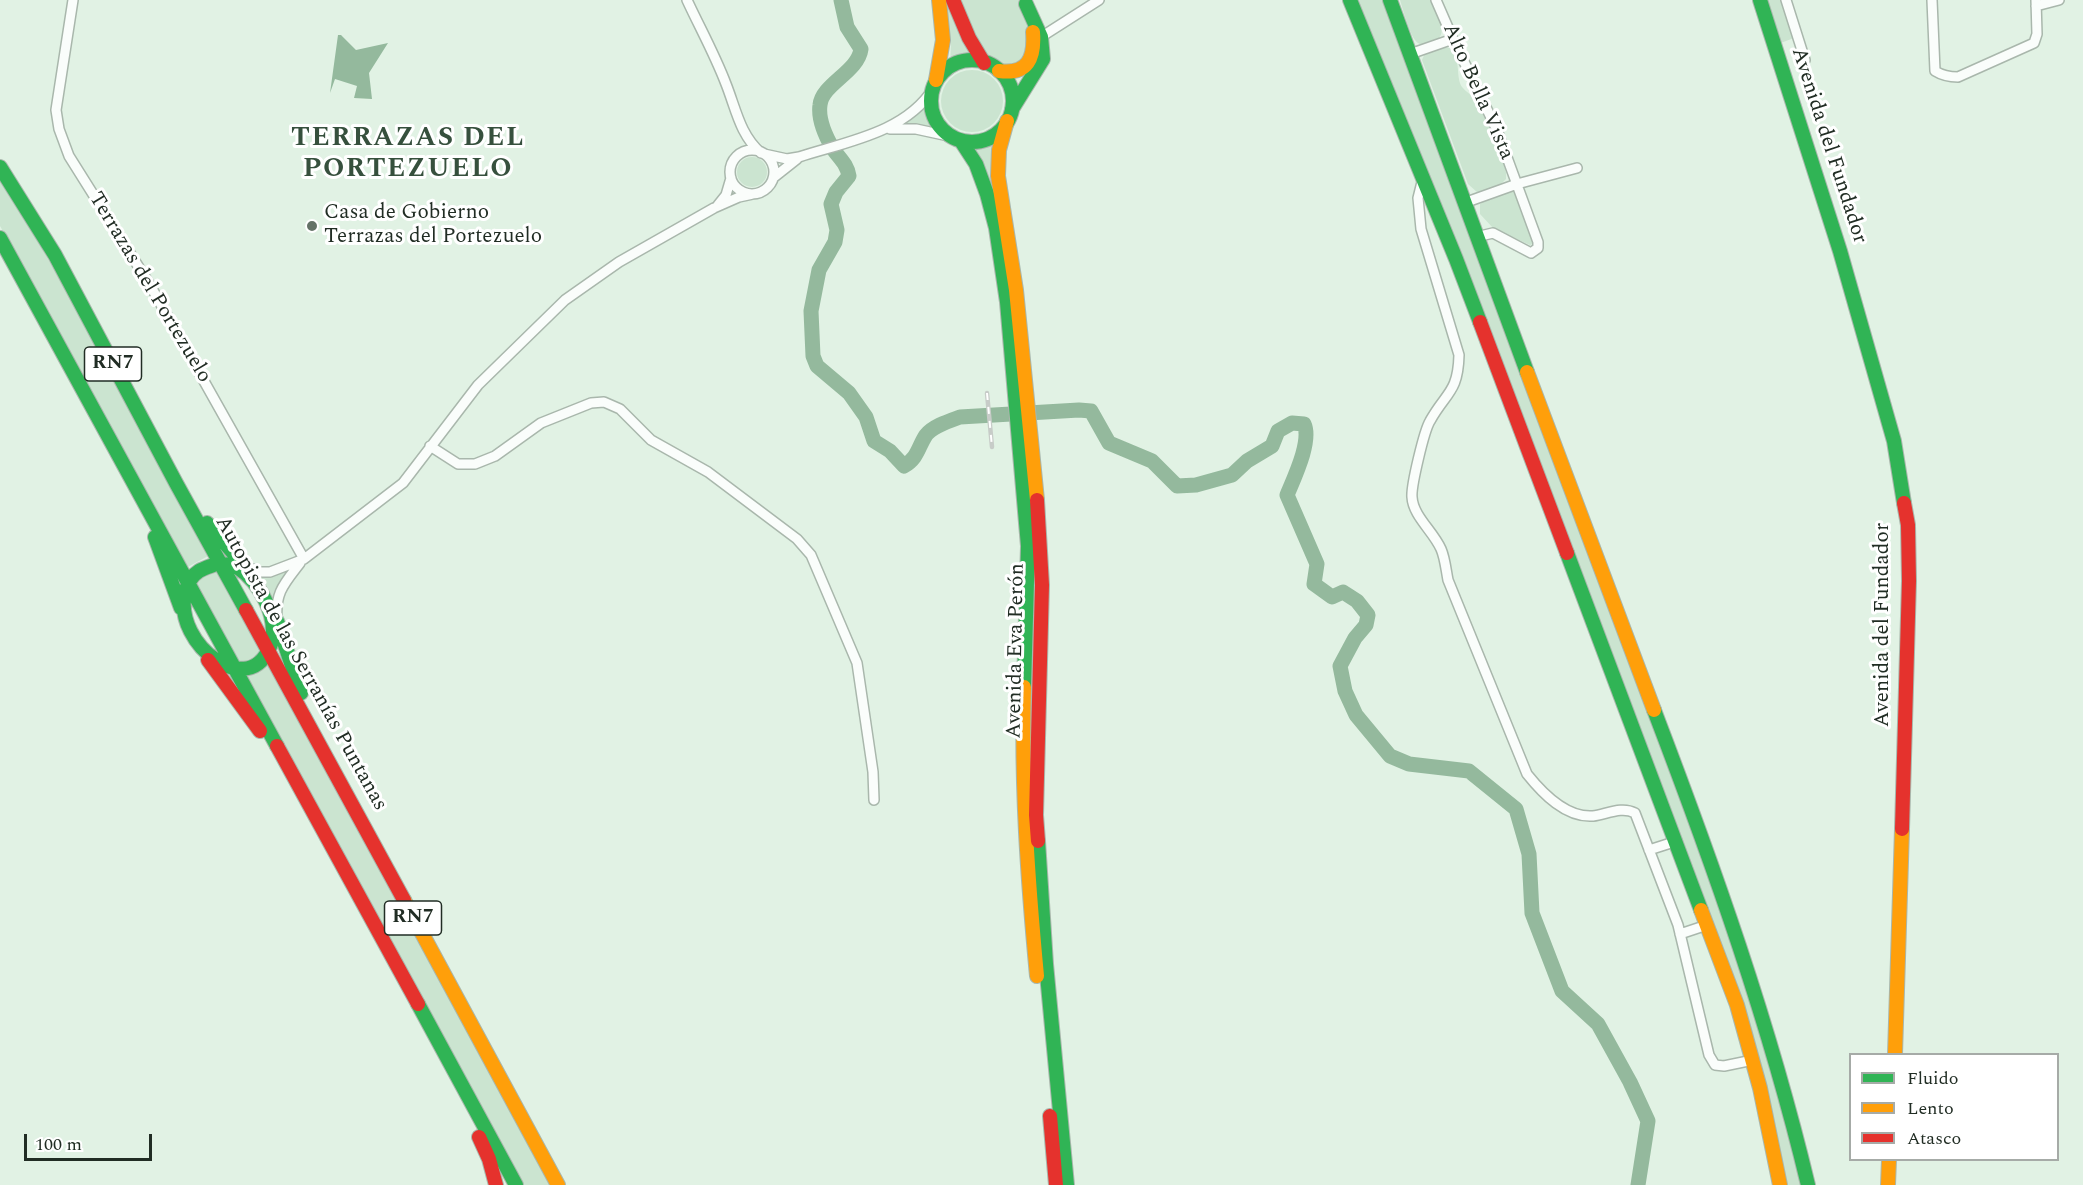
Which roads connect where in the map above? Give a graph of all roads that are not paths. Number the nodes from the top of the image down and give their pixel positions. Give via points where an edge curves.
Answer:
1 (73, 0) edge
2 (687, 0) edge
3 (939, 0) edge
4 (953, 0) edge
5 (1100, 0) edge
6 (1350, 0) edge
7 (1390, 0) edge
8 (1436, 0) edge
9 (1760, 0) edge
10 (1786, 0) edge
11 (1932, 0) edge
12 (2059, 0) edge
13 (1026, 2) edge
14 (2036, 3) edge
15 (1041, 37) junction
16 (1453, 39) junction
17 (1410, 54) junction
18 (1804, 60) dead end
19 (984, 63) junction
20 (999, 71) junction
21 (934, 86) junction
22 (1010, 115) junction
23 (743, 132) junction
24 (876, 132) junction
25 (957, 139) junction
26 (763, 153) junction
27 (736, 157) junction
28 (799, 157) junction
29 (0, 167) edge
30 (1577, 168) dead end
31 (731, 178) junction
32 (773, 178) junction
33 (1423, 180) junction
34 (1517, 184) junction
35 (753, 194) junction
36 (1464, 203) junction
37 (714, 208) junction
38 (0, 237) edge
39 (1476, 237) junction
40 (1019, 380) junction
41 (430, 446) junction
42 (1025, 447) junction
43 (176, 483) junction
44 (140, 493) junction
45 (303, 560) junction
46 (221, 564) junction
47 (240, 566) junction
48 (188, 582) junction
49 (275, 620) junction
50 (186, 622) junction
51 (199, 647) junction
52 (268, 651) junction
53 (235, 668) junction
54 (319, 742) junction
55 (291, 772) junction
56 (874, 800) dead end
57 (1677, 842) junction
58 (1650, 850) junction
59 (1707, 925) junction
60 (375, 927) junction
61 (1680, 934) junction
62 (1895, 1053) edge
63 (1753, 1060) junction
64 (531, 1136) junction
65 (1889, 1161) edge
66 (496, 1185) edge
67 (515, 1185) edge
68 (558, 1185) edge
69 (563, 1185) edge
70 (1056, 1185) edge
71 (1067, 1185) edge
72 (1780, 1185) edge
73 (1808, 1185) edge
74 (1888, 1185) edge

1 - 45 street, Terrazas del Portezuelo via 56,110 69,156 156,295
2 - 23 street via 726,83
3 - 21 main road via 944,33
4 - 19 main road
5 - 15 street
6 - 33 main road
7 - 17 main road
8 - 16 street, Alto Bella Vista
9 - 62 main road, Avenida del Fundador via 1887,413 1908,525
10 - 18 street
11 - 14 street via 1935,71 1942,76 1958,77 2034,43
12 - 14 street
13 - 15 main road
13 - 20 main road via 1034,37 1030,61 1016,72
15 - 22 main road via 1043,59
16 - 17 street
16 - 34 street, Alto Bella Vista via 1497,130
17 - 36 main road
19 - 20 main road
19 - 21 main road via 971,61 948,68
20 - 22 main road via 1011,92
21 - 24 street via 908,116
21 - 25 main road via 934,117 945,132
22 - 25 main road via 997,133 984,140
22 - 40 main road, Avenida Eva Perón via 999,150 998,176 1016,290
23 - 26 street
23 - 27 street
24 - 25 street via 906,128
24 - 28 street
25 - 40 main road, Avenida Eva Perón via 976,165 990,201
26 - 27 street via 749,151
26 - 28 street via 787,159
26 - 32 street via 773,165
27 - 31 street
28 - 32 street
29 - 43 main road, Autopista de las Serranías Puntanas / RN7 via 55,255
30 - 34 street
31 - 35 street via 740,190
31 - 37 street via 726,195
32 - 35 street via 766,189
33 - 57 main road
33 - 58 street via 1418,198 1421,229 1459,355 1452,390 1429,422 1424,438 1411,496 1415,509 1441,550 1448,580 1527,774 1553,801 1577,814 1592,816 1628,809 1635,813
34 - 36 street
34 - 39 street, Alto Bella Vista via 1538,248 1531,253 1493,233
35 - 37 street
36 - 39 main road
37 - 41 street via 602,272 566,300 478,385
38 - 44 main road, RN7
39 - 73 main road via 1756,991 1786,1089
40 - 42 main road, Avenida Eva Perón
41 - 45 street via 396,490
41 - 56 street via 458,464 475,465 500,453 541,423 591,403 604,402 620,409 651,440 717,478 797,539 811,555 857,663
42 - 70 main road, Avenida Eva Perón via 1029,579 1023,734 1026,827
42 - 71 main road, Avenida Eva Perón via 1040,536 1042,585 1036,815
43 - 46 main road, Autopista de las Serranías Puntanas / RN7
43 - 47 main road
44 - 48 main road, RN7
44 - 50 main road
45 - 47 street via 270,572
45 - 49 street via 280,590
46 - 47 main road
46 - 48 main road via 204,566
46 - 52 main road, Autopista de las Serranías Puntanas / RN7
47 - 49 main road
48 - 50 main road via 183,603
48 - 53 main road, RN7
49 - 52 main road
49 - 54 main road
50 - 51 main road
51 - 53 main road via 212,661
51 - 55 main road
52 - 53 main road via 255,665
52 - 54 main road, Autopista de las Serranías Puntanas / RN7
53 - 55 main road, RN7
54 - 64 main road, Autopista de las Serranías Puntanas / RN7
55 - 60 main road, RN7
57 - 58 street
57 - 59 main road
58 - 61 street
59 - 61 street
59 - 63 main road
60 - 66 main road via 402,993 483,1144
60 - 67 main road, RN7
61 - 63 street via 1709,1056 1715,1065 1725,1066
63 - 72 main road
64 - 68 main road, Autopista de las Serranías Puntanas / RN7
64 - 69 main road
65 - 74 main road

